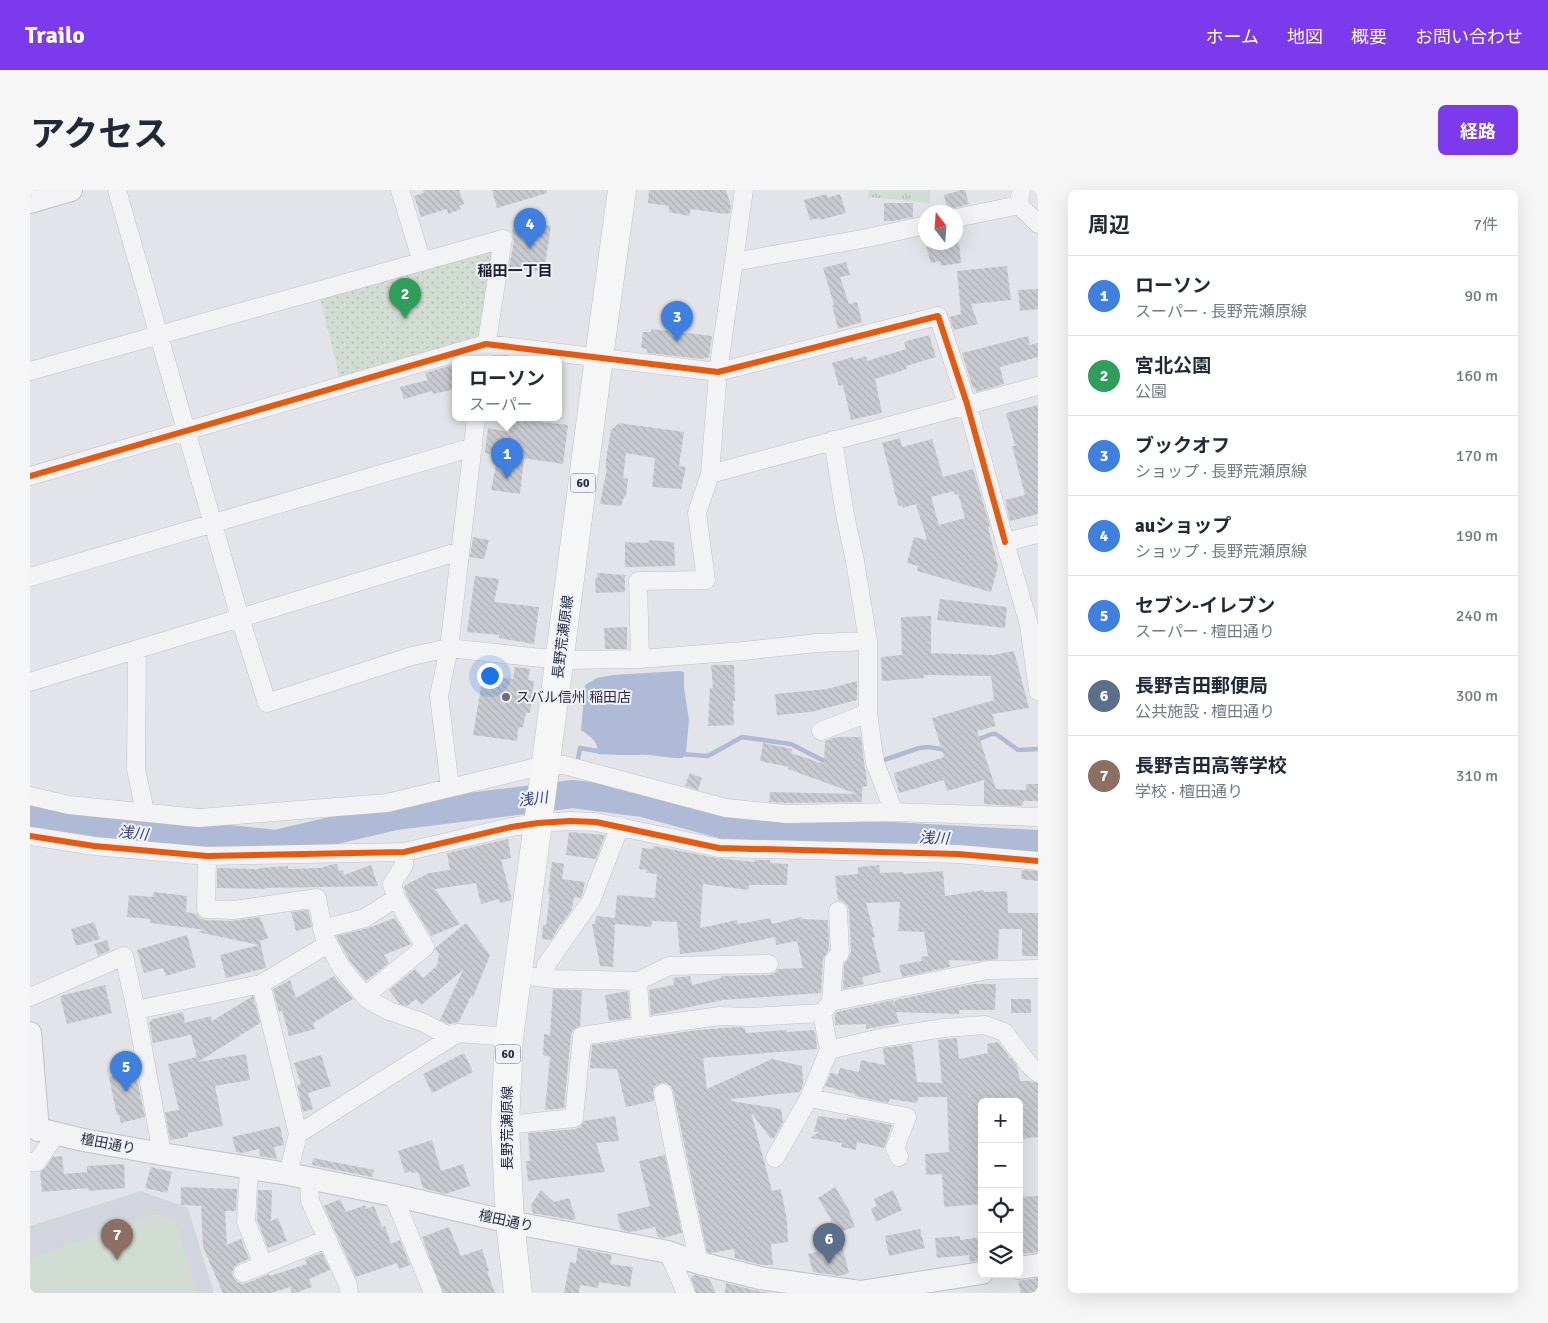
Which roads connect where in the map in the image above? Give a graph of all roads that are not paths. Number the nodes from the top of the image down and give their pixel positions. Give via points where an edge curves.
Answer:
1 (117, 190) edge
2 (400, 190) edge
3 (622, 190) edge
4 (744, 190) edge
5 (61, 191) edge
6 (1020, 198) edge
7 (30, 202) edge
8 (963, 216) edge
9 (1038, 224) edge
10 (918, 227) edge
11 (422, 262) junction
12 (734, 262) junction
13 (159, 335) junction
14 (485, 352) edge
15 (470, 356) edge
16 (598, 357) junction
17 (452, 361) edge
18 (30, 370) edge
19 (718, 372) junction
20 (1038, 386) edge
21 (968, 404) junction
22 (476, 421) edge
23 (186, 430) junction
24 (833, 440) junction
25 (473, 447) junction
26 (710, 474) junction
27 (30, 476) edge
28 (213, 524) junction
29 (1038, 534) edge
30 (1005, 542) junction
31 (460, 551) junction
32 (30, 577) edge
33 (240, 618) junction
34 (868, 641) junction
35 (449, 648) junction
36 (137, 649) junction
37 (640, 658) junction
38 (560, 660) junction
39 (30, 682) edge
40 (1038, 692) edge
41 (868, 713) junction
42 (821, 731) dead end
43 (544, 770) junction
44 (450, 788) junction
45 (30, 796) edge
46 (146, 812) junction
47 (894, 812) junction
48 (1038, 817) edge
49 (539, 820) junction
50 (620, 826) junction
51 (30, 836) edge
52 (404, 852) junction
53 (207, 856) junction
54 (1038, 861) edge
55 (396, 898) junction
56 (838, 911) dead end
57 (325, 936) junction
58 (769, 964) dead end
59 (1038, 969) edge
60 (517, 975) junction
61 (545, 978) junction
62 (638, 981) junction
63 (261, 984) junction
64 (365, 996) junction
65 (30, 997) edge
66 (826, 1007) junction
67 (136, 1010) junction
68 (641, 1027) junction
69 (30, 1033) edge
70 (458, 1033) junction
71 (508, 1037) junction
72 (828, 1050) junction
73 (1038, 1073) edge
74 (663, 1093) dead end
75 (809, 1098) junction
76 (505, 1125) junction
77 (41, 1130) edge
78 (298, 1134) junction
79 (162, 1154) junction
80 (899, 1157) dead end
81 (775, 1158) dead end
82 (30, 1162) edge
83 (249, 1168) junction
84 (299, 1176) junction
85 (393, 1195) junction
86 (510, 1222) junction
87 (327, 1239) junction
88 (668, 1252) junction
89 (699, 1263) junction
90 (263, 1264) junction
91 (1038, 1265) edge
92 (1023, 1267) edge
93 (243, 1273) dead end
94 (978, 1274) edge
95 (349, 1293) edge
96 (433, 1293) edge
97 (518, 1293) edge
98 (686, 1293) edge

1 - 13 street
2 - 11 street
3 - 16 main road, 長野荒瀬原線 / 60
4 - 12 street
5 - 7 street
6 - 8 street
6 - 9 street
10 - 12 street
11 - 13 street
11 - 14 street via 503,238
12 - 19 street
13 - 18 street
13 - 23 street
14 - 15 street
14 - 16 street
16 - 19 street
16 - 38 main road, 長野荒瀬原線 / 60
17 - 23 street
19 - 21 street via 938,316
19 - 26 street
20 - 21 street
21 - 24 street
21 - 30 street
22 - 25 street
23 - 27 street
23 - 28 street
24 - 26 street
24 - 34 street
25 - 28 street
25 - 31 street
26 - 37 street via 697,512 706,580 638,582
28 - 32 street
28 - 33 street
29 - 30 street
30 - 40 street via 1029,625
31 - 33 street
31 - 35 street
33 - 35 street via 267,703 412,656
33 - 36 street
34 - 37 street
34 - 41 street
35 - 38 street
35 - 44 street via 439,696
36 - 39 street
36 - 46 street via 136,769
37 - 38 street
38 - 43 main road, 長野荒瀬原線 / 60
41 - 42 street
41 - 47 street via 875,764
43 - 44 street
43 - 47 street via 564,765 726,808 787,814
43 - 49 main road, 長野荒瀬原線 / 60
44 - 46 street via 387,803 199,818
45 - 46 street via 70,805
47 - 48 street
49 - 50 street
49 - 52 street
49 - 60 main road, 長野荒瀬原線 / 60
50 - 54 street via 719,848 958,854
50 - 61 street via 591,901 546,965
51 - 53 street via 94,846
52 - 53 street
52 - 55 street via 404,865 392,884
53 - 57 street via 206,909 234,910 317,898
55 - 57 street via 365,918
55 - 64 street via 425,947
56 - 66 street via 840,953 834,960
57 - 63 street
57 - 64 street via 341,968
58 - 62 street via 669,966
59 - 66 street via 988,970
60 - 61 street
60 - 71 main road, 長野荒瀬原線 / 60
61 - 62 street
62 - 68 street
63 - 67 street
63 - 78 street
64 - 70 street via 389,1011 447,1035
65 - 67 street via 124,956
66 - 68 street
66 - 72 street
67 - 79 street
68 - 76 street via 582,1036 574,1118
69 - 77 street
70 - 71 street
70 - 78 street
71 - 76 main road, 長野荒瀬原線 / 60
72 - 73 street via 880,1038 985,1025 1004,1032
72 - 75 street
74 - 89 street
75 - 80 street via 907,1117 895,1148
75 - 81 street
76 - 86 main road, 長野荒瀬原線 / 60
77 - 79 street, 檀田通り
77 - 82 street via 37,1162
78 - 84 street
79 - 83 street, 檀田通り
83 - 84 street, 檀田通り
83 - 90 street via 246,1222
84 - 85 street, 檀田通り
84 - 87 street
85 - 86 street, 檀田通り
85 - 96 street
86 - 88 street, 檀田通り
86 - 97 main road, 長野荒瀬原線 / 60
87 - 90 street
87 - 95 street
88 - 89 street, 檀田通り
88 - 98 street
89 - 94 street, 檀田通り via 760,1278 860,1292
90 - 93 street
91 - 92 street

